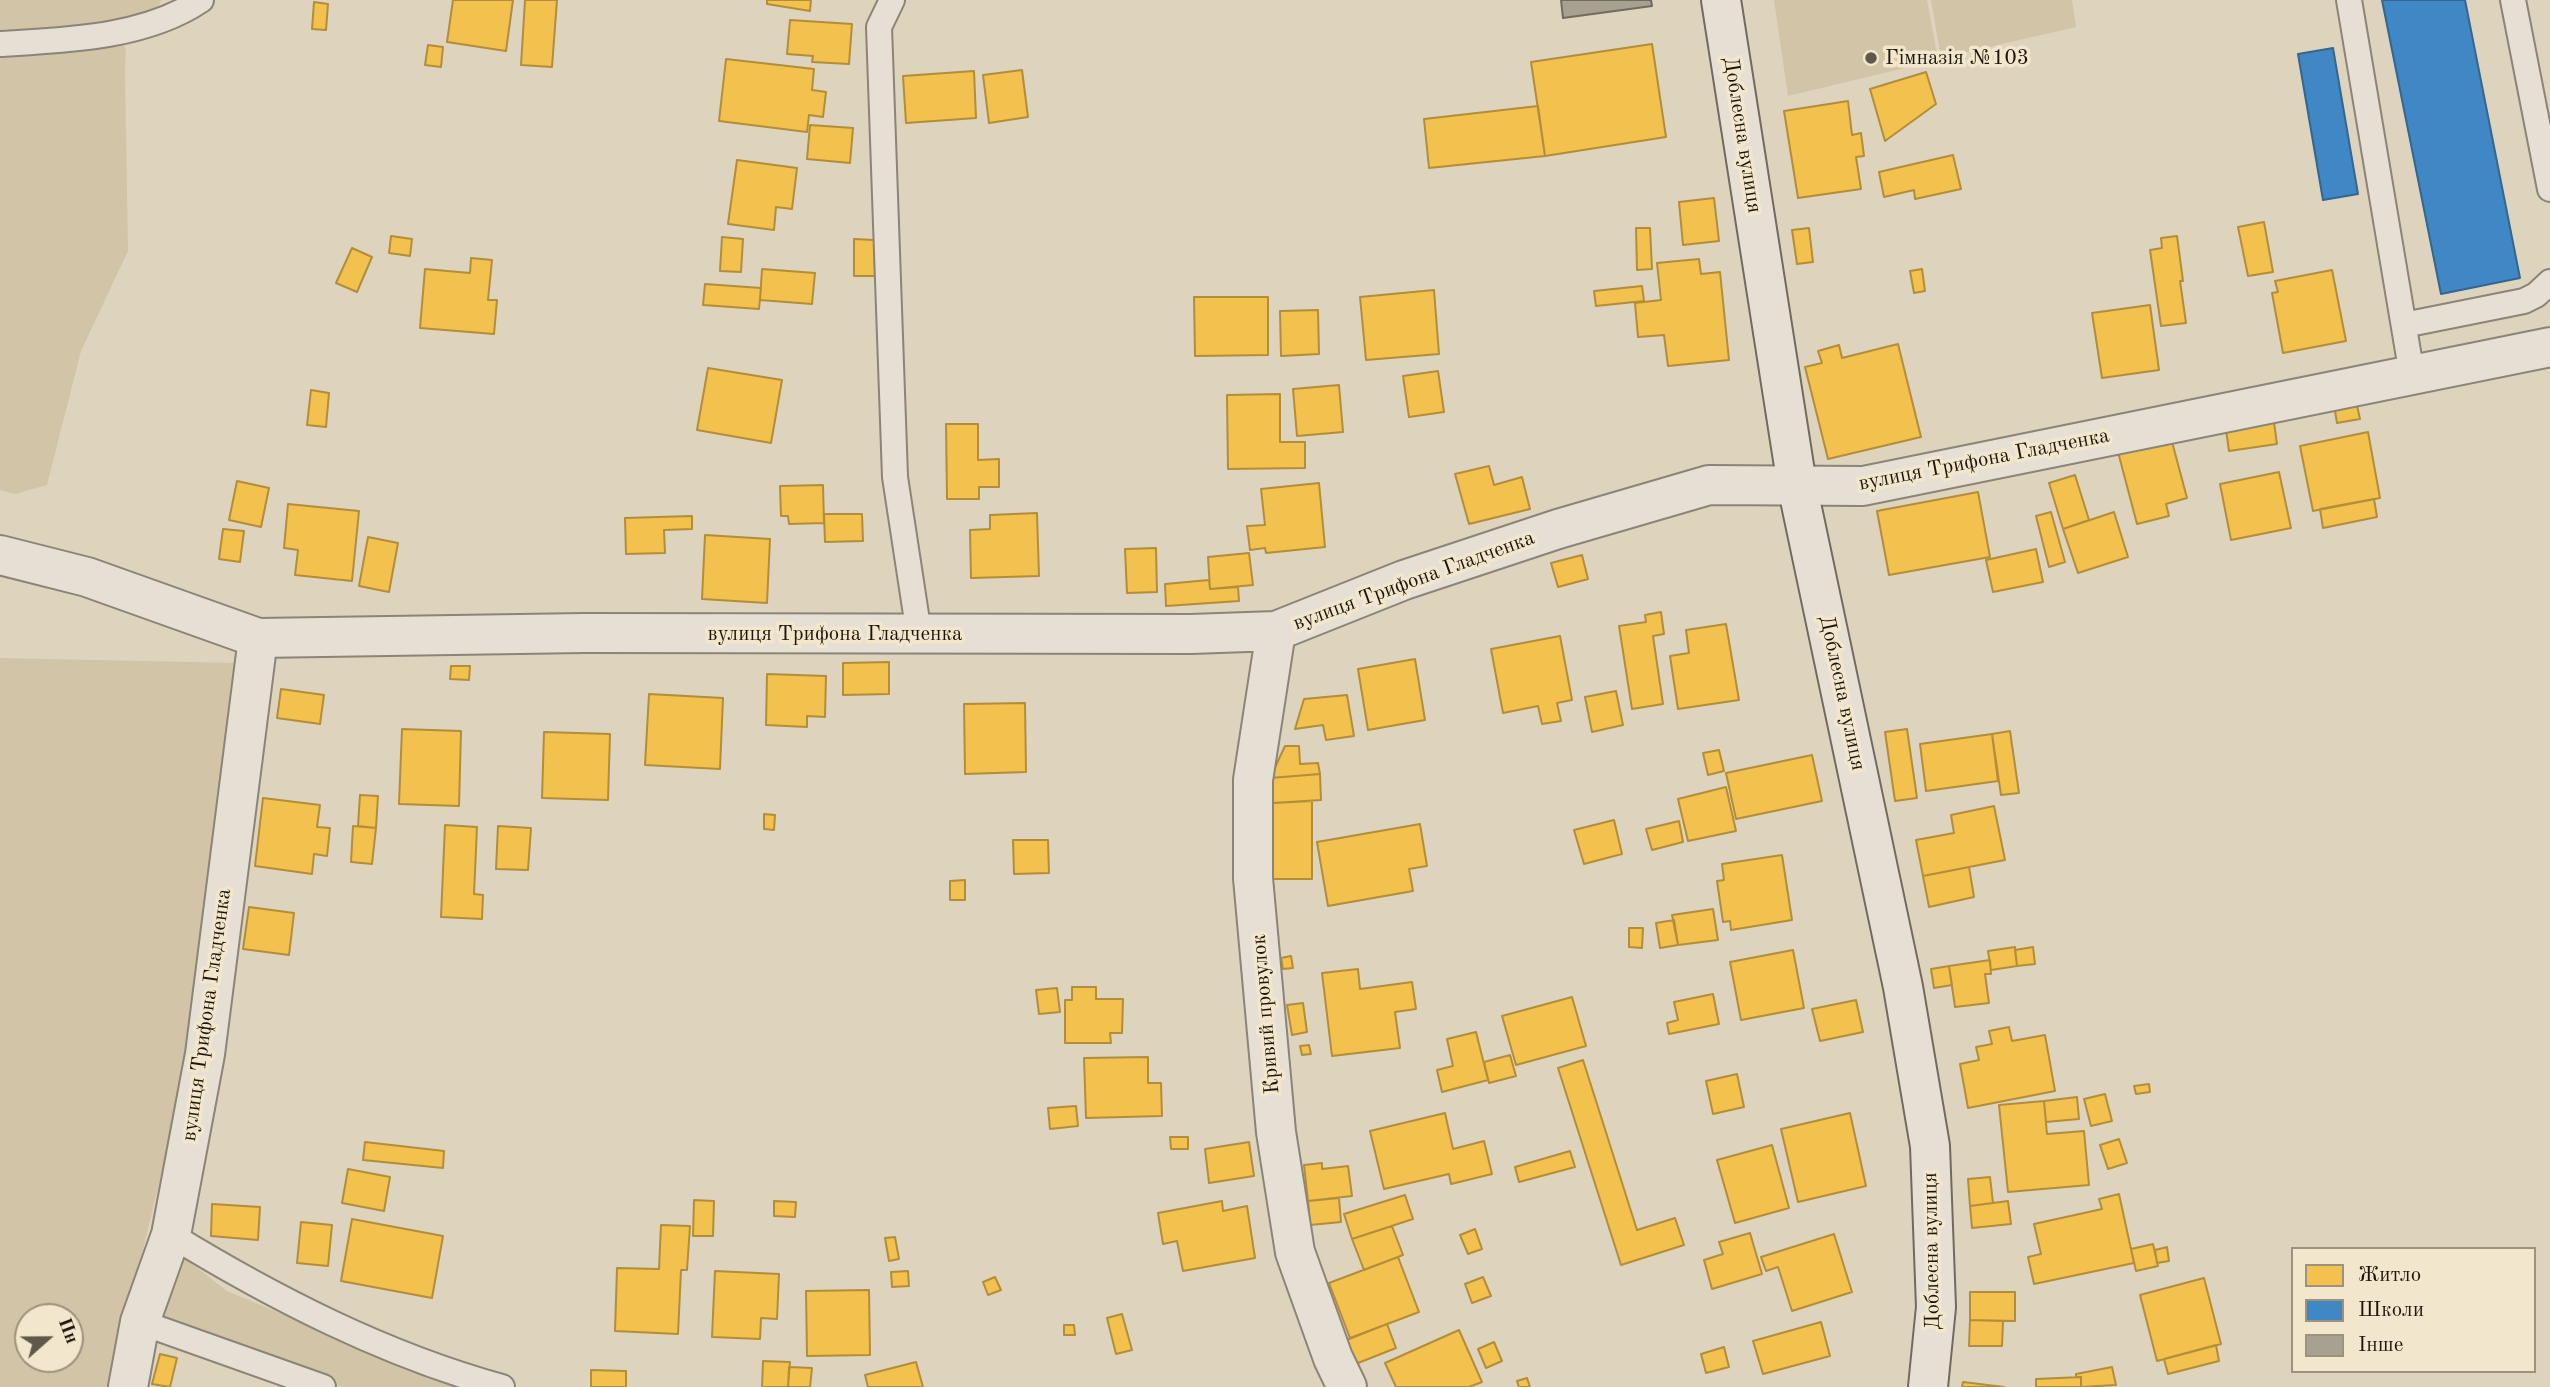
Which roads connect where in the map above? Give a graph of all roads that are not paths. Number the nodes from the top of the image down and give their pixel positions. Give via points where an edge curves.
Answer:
1 (201, 0) edge
2 (892, 0) edge
3 (1721, 0) edge
4 (2349, 0) edge
5 (2513, 0) edge
6 (0, 44) edge
7 (2550, 189) edge
8 (2550, 282) edge
9 (2404, 325) junction
10 (2550, 347) edge
11 (2412, 374) junction
12 (1797, 485) junction
13 (0, 555) edge
14 (1276, 631) junction
15 (919, 634) junction
16 (258, 638) junction
17 (171, 1235) junction
18 (140, 1322) junction
19 (128, 1387) edge
20 (323, 1387) edge
21 (502, 1387) edge
22 (1347, 1387) edge
23 (1928, 1387) edge

1 - 6 lane via 182,13 124,30
2 - 15 lane via 879,27 895,477
3 - 12 street, Доблесна вулиця
4 - 9 lane
5 - 7 lane
8 - 9 lane via 2524,301
9 - 11 lane
10 - 11 street, вулиця Трифона Гладченка
11 - 12 street, вулиця Трифона Гладченка via 1863,486
12 - 14 street, вулиця Трифона Гладченка via 1696,488 1404,580
12 - 23 street, Доблесна вулиця via 1897,961 1930,1146 1936,1307
13 - 16 street, вулиця Трифона Гладченка via 87,577
14 - 15 street, вулиця Трифона Гладченка
14 - 22 street, Кривий провулок via 1253,780 1253,878 1276,1132 1294,1252
15 - 16 street, вулиця Трифона Гладченка
16 - 17 street, вулиця Трифона Гладченка via 205,1054
17 - 18 street, вулиця Трифона Гладченка
17 - 21 lane via 238,1276 370,1341
18 - 19 street, вулиця Трифона Гладченка
18 - 20 lane

